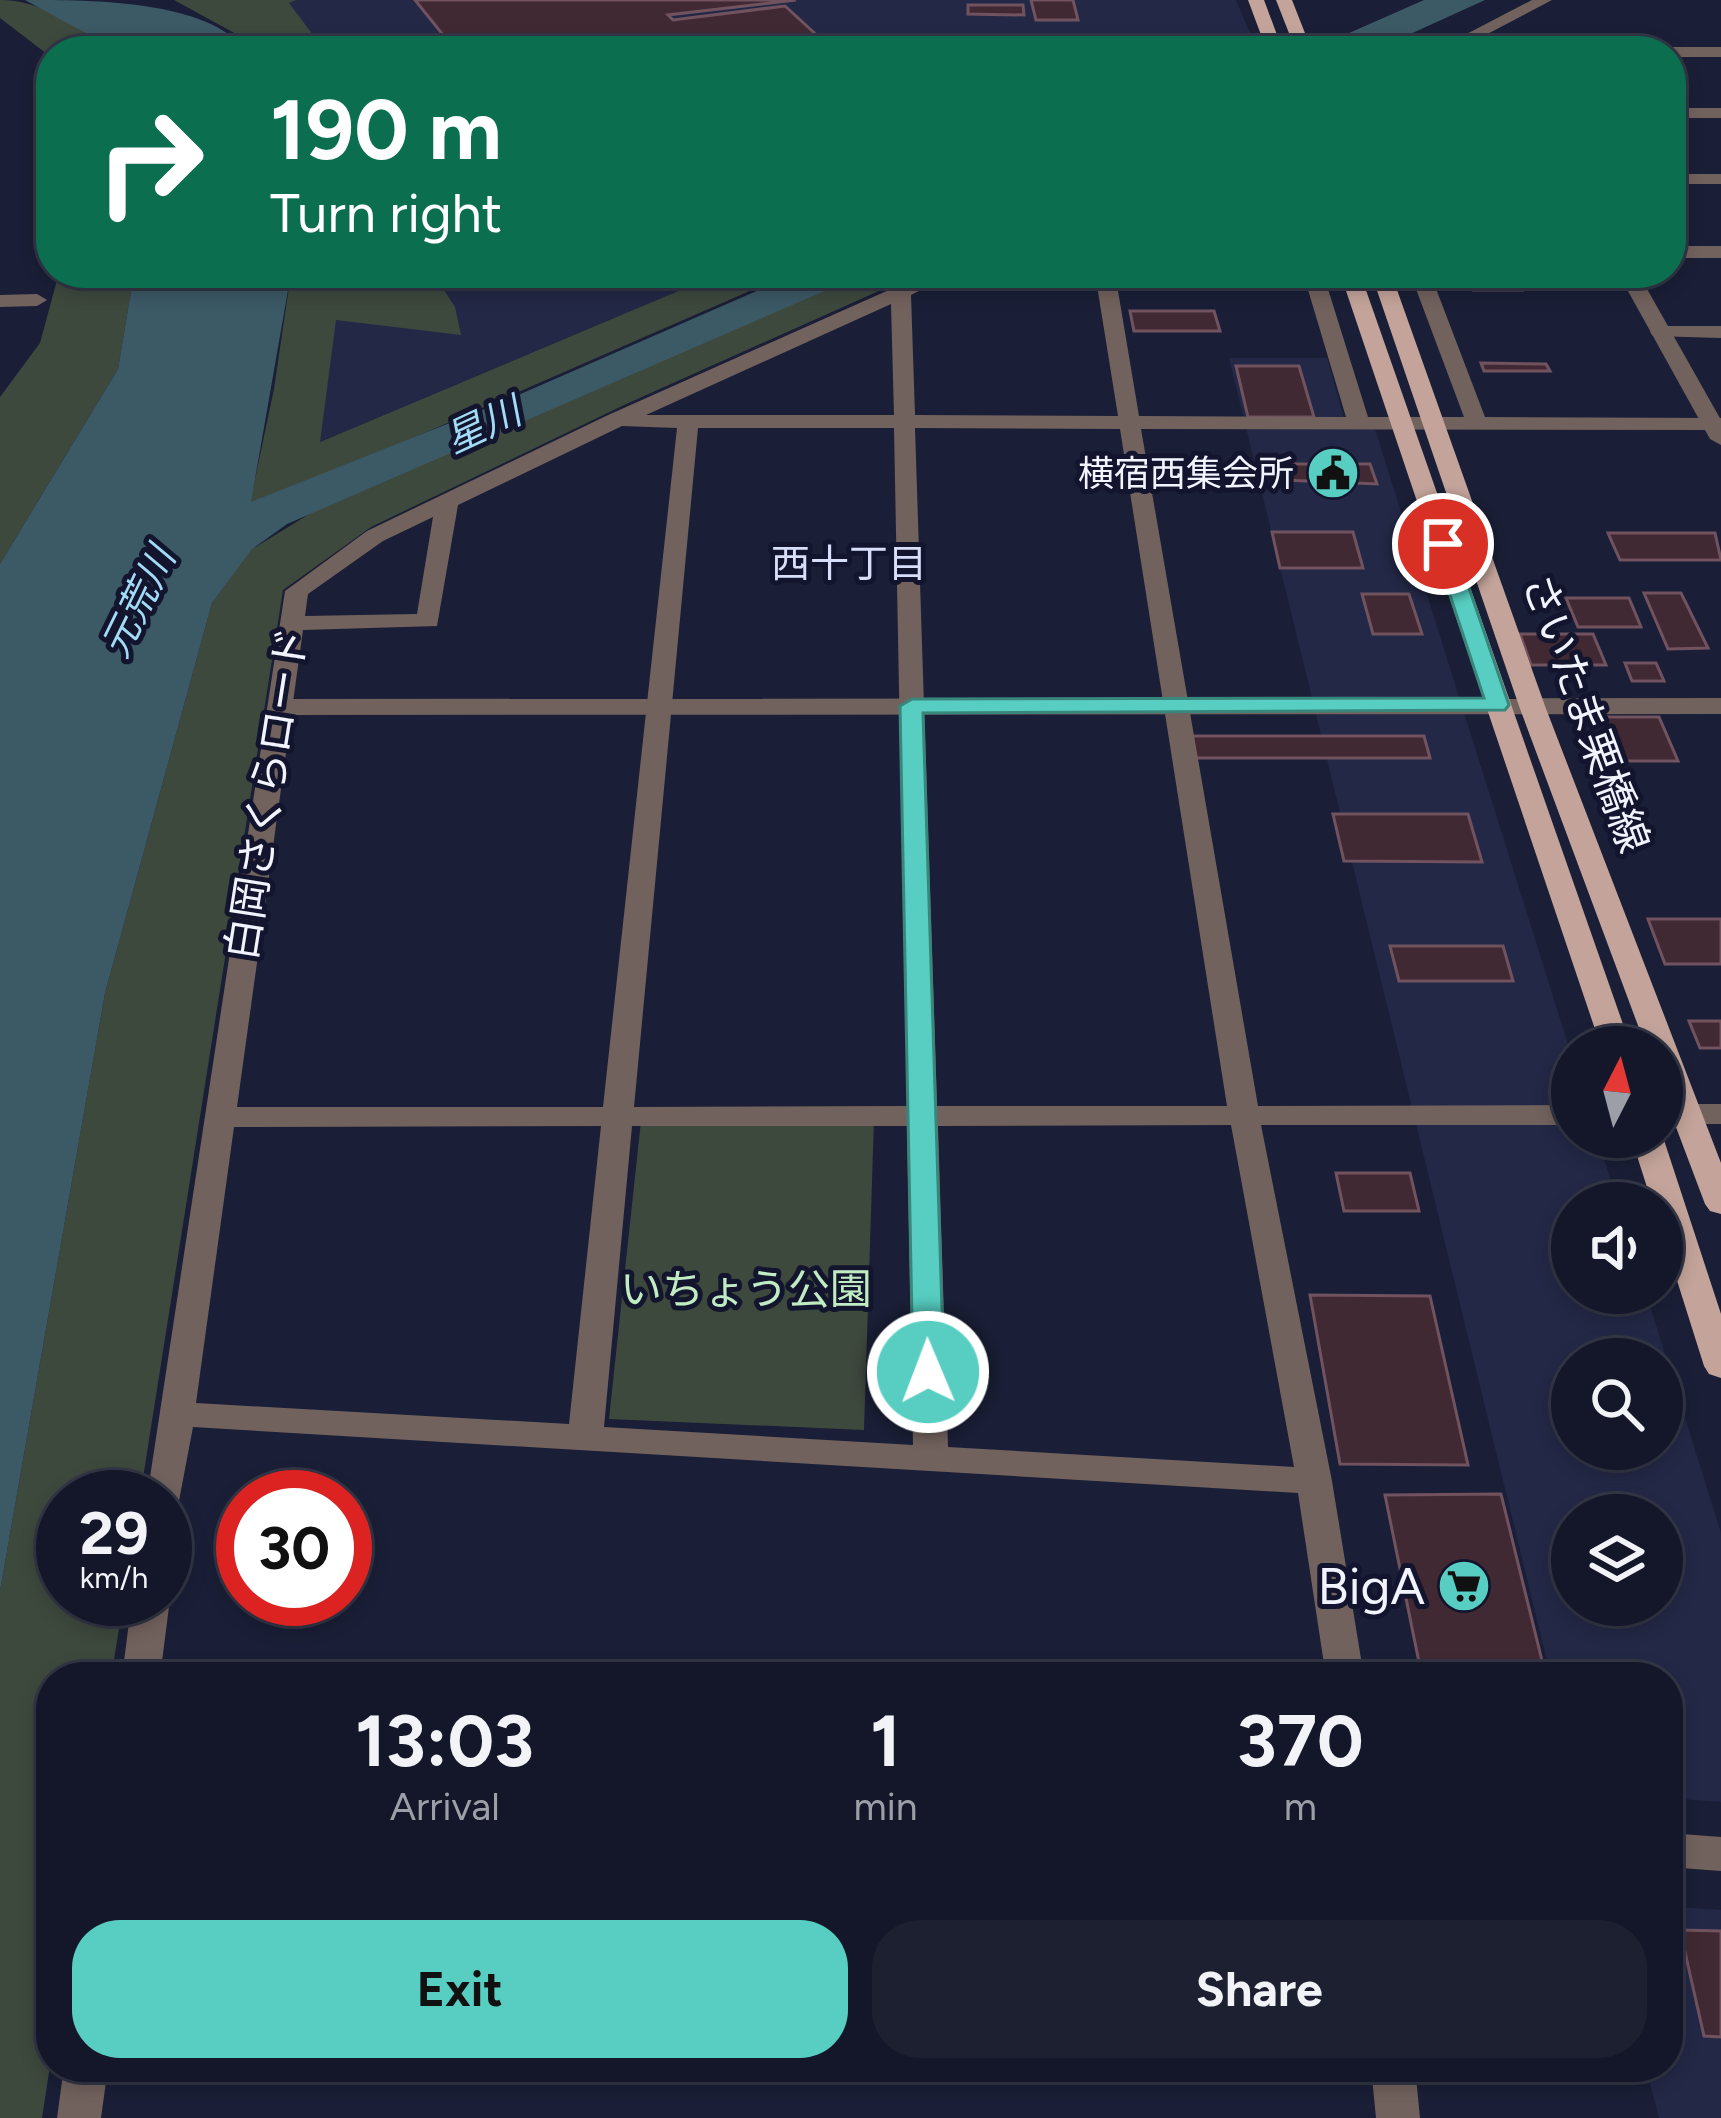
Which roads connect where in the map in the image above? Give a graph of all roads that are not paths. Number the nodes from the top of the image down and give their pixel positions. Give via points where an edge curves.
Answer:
1 (1256, 0) edge
2 (1284, 0) edge
3 (1544, 0) edge
4 (1490, 26) junction
5 (1270, 36) edge
6 (1298, 36) edge
7 (1471, 36) edge
8 (1502, 36) edge
9 (1686, 52) edge
10 (1721, 52) edge
11 (1686, 113) edge
12 (1721, 113) edge
13 (1686, 179) edge
14 (1721, 179) edge
15 (1686, 252) edge
16 (1721, 252) edge
17 (910, 288) edge
18 (1108, 288) edge
19 (1318, 288) edge
20 (1355, 288) edge
21 (1387, 288) edge
22 (1426, 288) edge
23 (1636, 288) edge
24 (901, 292) junction
25 (37, 300) dead end
26 (0, 301) edge
27 (1660, 332) junction
28 (1721, 332) edge
29 (614, 422) junction
30 (688, 422) junction
31 (904, 422) junction
32 (1130, 423) junction
33 (1359, 423) junction
34 (1403, 423) junction
35 (1437, 424) junction
36 (1477, 424) junction
37 (1718, 429) edge
38 (447, 502) junction
39 (292, 623) junction
40 (1497, 705) junction
41 (660, 706) junction
42 (912, 706) junction
43 (1532, 706) junction
44 (1721, 706) edge
45 (280, 707) junction
46 (1179, 707) junction
47 (1609, 1026) edge
48 (1654, 1026) edge
49 (1683, 1114) edge
50 (1721, 1114) edge
51 (922, 1115) junction
52 (1244, 1115) junction
53 (1551, 1115) edge
54 (618, 1116) junction
55 (218, 1117) junction
56 (1683, 1131) edge
57 (1654, 1158) edge
58 (1721, 1204) edge
59 (1721, 1366) edge
60 (176, 1414) junction
61 (585, 1438) junction
62 (931, 1458) junction
63 (169, 1470) edge
64 (1314, 1481) junction
65 (148, 1626) edge
66 (143, 1662) edge
67 (1343, 1662) edge
68 (1683, 1851) edge
69 (1721, 1854) edge
70 (84, 2082) edge
71 (1395, 2082) edge
72 (79, 2118) edge
73 (1399, 2118) edge

1 - 5 main road
2 - 6 main road
3 - 4 street
4 - 7 street
4 - 8 street
9 - 10 street
11 - 12 street
13 - 14 street
15 - 16 street
17 - 24 street, 白岡さくらロード
18 - 32 street
19 - 33 street
20 - 34 main road, さいたま栗橋線
21 - 35 main road, さいたま栗橋線
22 - 36 street
23 - 27 street
24 - 29 street, 白岡さくらロード
24 - 31 street
25 - 26 street
27 - 28 street
27 - 37 street
29 - 30 street
29 - 38 street, 白岡さくらロード
30 - 31 street
30 - 41 street
31 - 32 street
31 - 42 street
32 - 33 street
32 - 46 street
33 - 34 street
34 - 35 street
34 - 40 main road, さいたま栗橋線
35 - 36 street
35 - 43 main road, さいたま栗橋線
36 - 37 street
38 - 39 street, 白岡さくらロード via 375,536 297,590
38 - 39 street via 428,620
39 - 45 street, 白岡さくらロード
40 - 43 street
40 - 46 street
40 - 47 main road, さいたま栗橋線
41 - 42 street
41 - 45 street
41 - 54 street
42 - 46 street
42 - 51 street
43 - 44 street
43 - 48 main road, さいたま栗橋線
45 - 55 street, 白岡さくらロード
46 - 52 street
49 - 50 street
51 - 52 street
51 - 54 street
51 - 62 street
52 - 53 street
52 - 64 street
54 - 55 street
54 - 61 street
55 - 60 street, 白岡さくらロード
56 - 58 main road, さいたま栗橋線
57 - 59 main road
60 - 61 street
60 - 63 street, 白岡さくらロード
61 - 62 street
62 - 64 street
64 - 67 street
65 - 66 street
68 - 69 street
70 - 72 street
71 - 73 street

